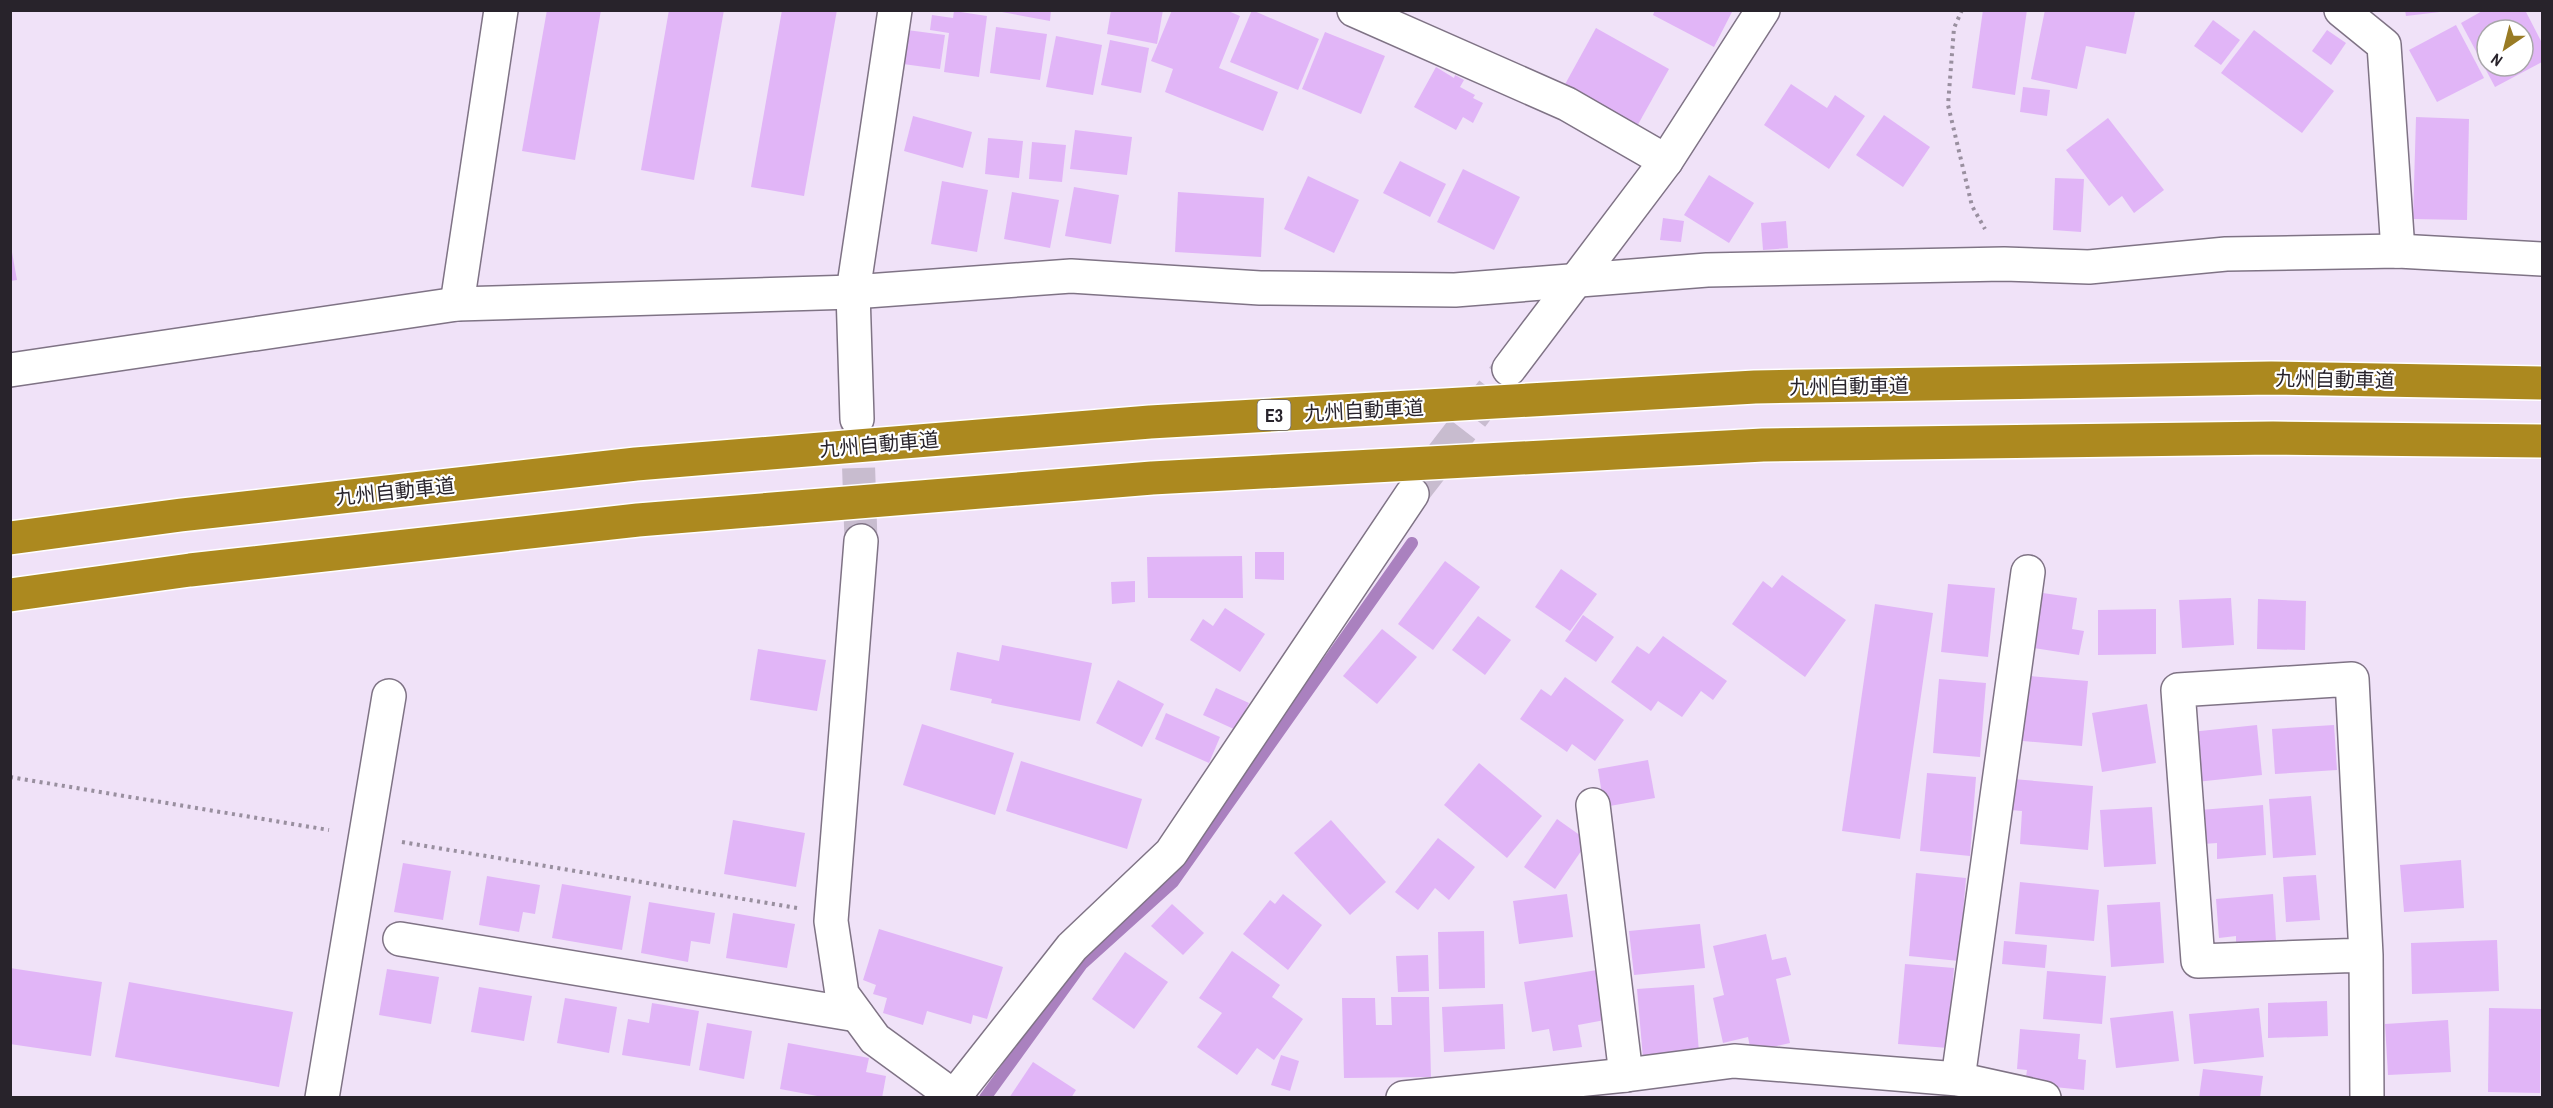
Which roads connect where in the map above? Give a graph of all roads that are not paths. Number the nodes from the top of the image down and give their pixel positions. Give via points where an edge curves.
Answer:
1 (501, 10) edge
2 (895, 10) edge
3 (1354, 10) edge
4 (1763, 10) edge
5 (2341, 10) edge
6 (1666, 161) junction
7 (2398, 251) junction
8 (2542, 259) edge
9 (1575, 280) junction
10 (853, 292) junction
11 (457, 304) junction
12 (1509, 369) tunnel mouth
13 (10, 370) edge
14 (2542, 383) edge
15 (858, 419) tunnel mouth
16 (2542, 441) edge
17 (1412, 494) tunnel mouth
18 (10, 538) edge
19 (861, 541) tunnel mouth
20 (2028, 572) dead end
21 (10, 595) edge
22 (389, 696) dead end
23 (1593, 805) dead end
24 (400, 939) dead end
25 (2366, 955) junction
26 (857, 1015) junction
27 (1626, 1075) junction
28 (1958, 1079) junction
29 (955, 1097) edge
30 (322, 1098) edge
31 (1403, 1098) edge
32 (2044, 1098) edge
33 (2367, 1098) edge

1 - 11 street
2 - 10 street
3 - 6 street via 1567,104
4 - 6 street
5 - 7 street via 2384,45
6 - 9 street
7 - 8 street
7 - 9 street via 2226,254 2089,267 2004,264 1707,270
9 - 10 street via 1455,290 1260,288 1071,276
9 - 12 street
10 - 11 street
10 - 15 street
11 - 13 street
14 - 18 highway, 九州自動車道 / E3 via 2271,378 1755,387 1150,422 636,464
16 - 21 highway via 2273,438 1763,445 1152,478 638,520 190,570
17 - 29 street via 1171,853 1072,947
19 - 26 street via 832,914 842,994
20 - 28 street
22 - 30 street
23 - 27 street
24 - 26 street
25 - 25 street via 2352,679 2178,690 2198,961
25 - 33 street
26 - 29 street via 875,1039
27 - 28 street via 1734,1062
27 - 31 street
28 - 32 street

